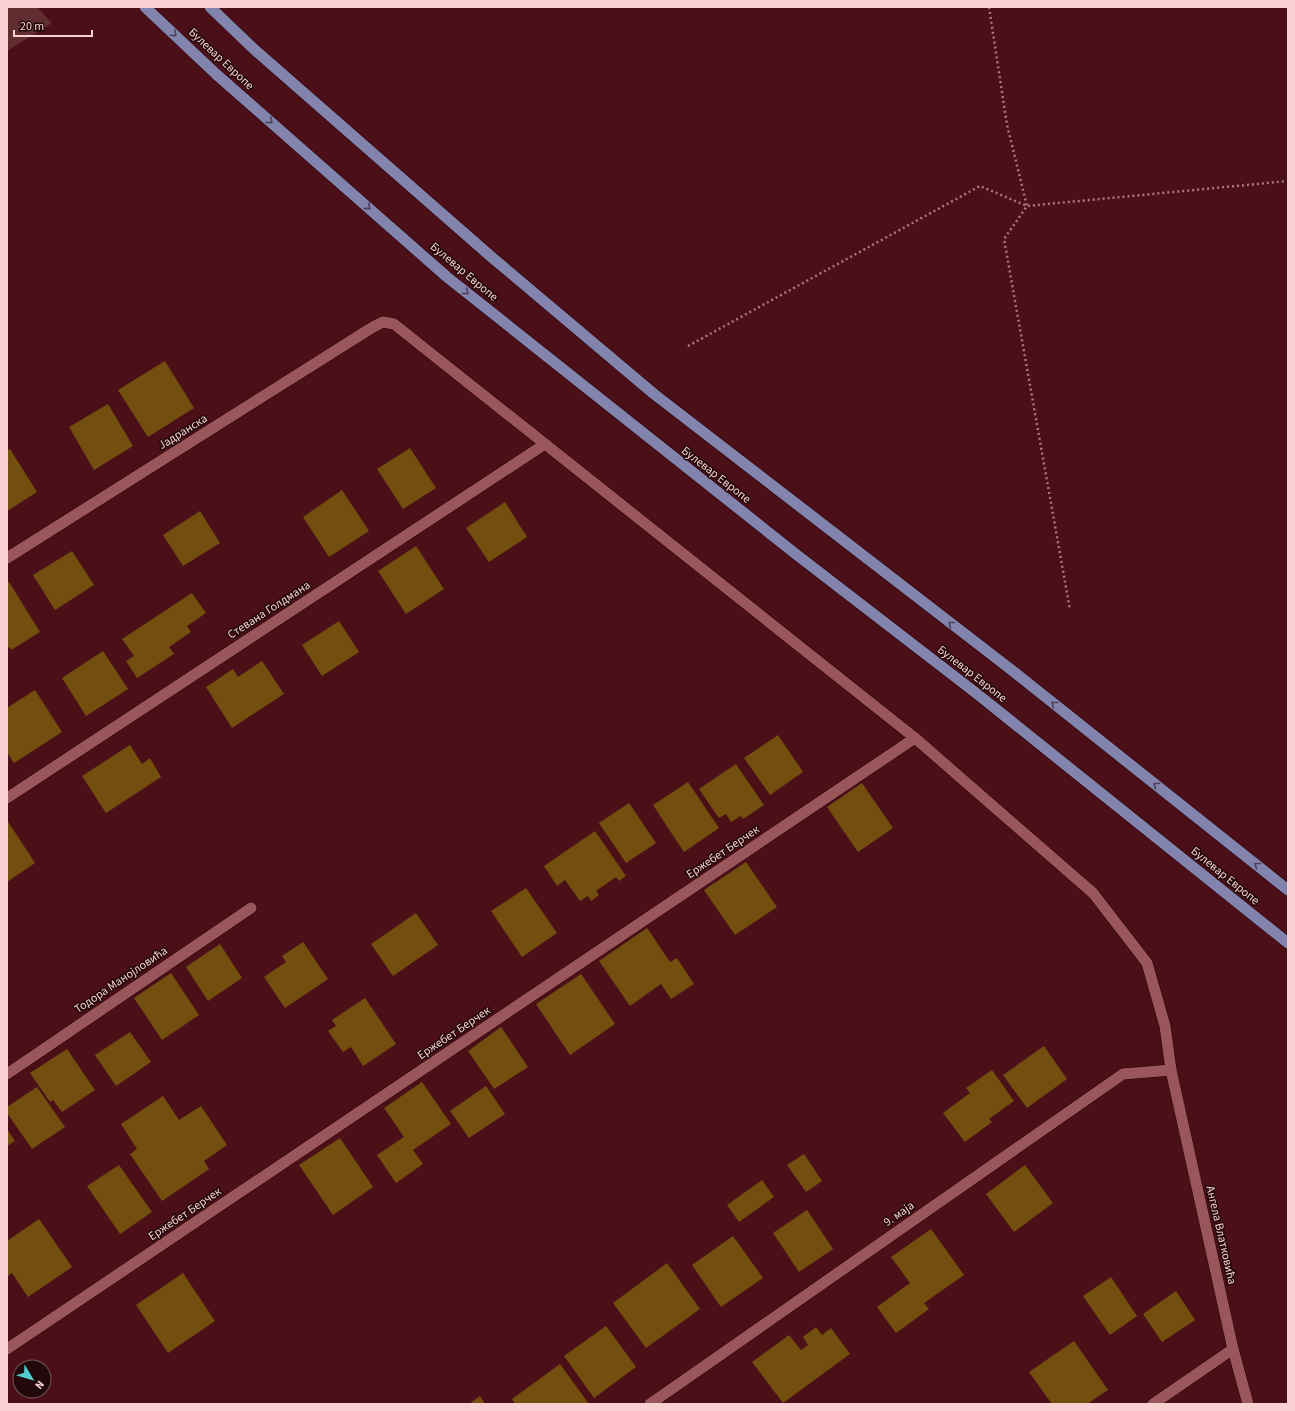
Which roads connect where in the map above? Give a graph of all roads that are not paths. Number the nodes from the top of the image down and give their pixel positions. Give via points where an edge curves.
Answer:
1 (145, 7) edge
2 (210, 7) edge
3 (373, 327) joint
4 (545, 444) junction
5 (7, 558) edge
6 (915, 738) junction
7 (7, 798) edge
8 (1288, 890) edge
9 (251, 908) dead end
10 (1288, 943) edge
11 (1171, 1070) junction
12 (7, 1074) edge
13 (7, 1349) edge
14 (1233, 1349) junction
15 (650, 1404) edge
16 (1153, 1404) edge
17 (1248, 1404) edge

1 -> 10 main road, Булевар Европе via 222,79 447,277 976,693
8 -> 2 main road via 1009,668 654,394 488,254 256,51
3 - 4 street, Ангела Влатковића via 383,322 394,324
3 - 5 street, Јадранска
4 - 6 street, Ангела Влатковића
4 - 7 street, Стевана Голдмана
6 - 11 street, Ангела Влатковића via 1093,893 1102,904 1147,963 1165,1026
6 - 13 street, Ержебет Берчек
9 - 12 street, Тодора Манојловића
11 - 14 street, Ангела Влатковића
11 - 15 street, 9. маја via 1122,1074
14 - 16 street
14 - 17 street, Ангела Влатковића

